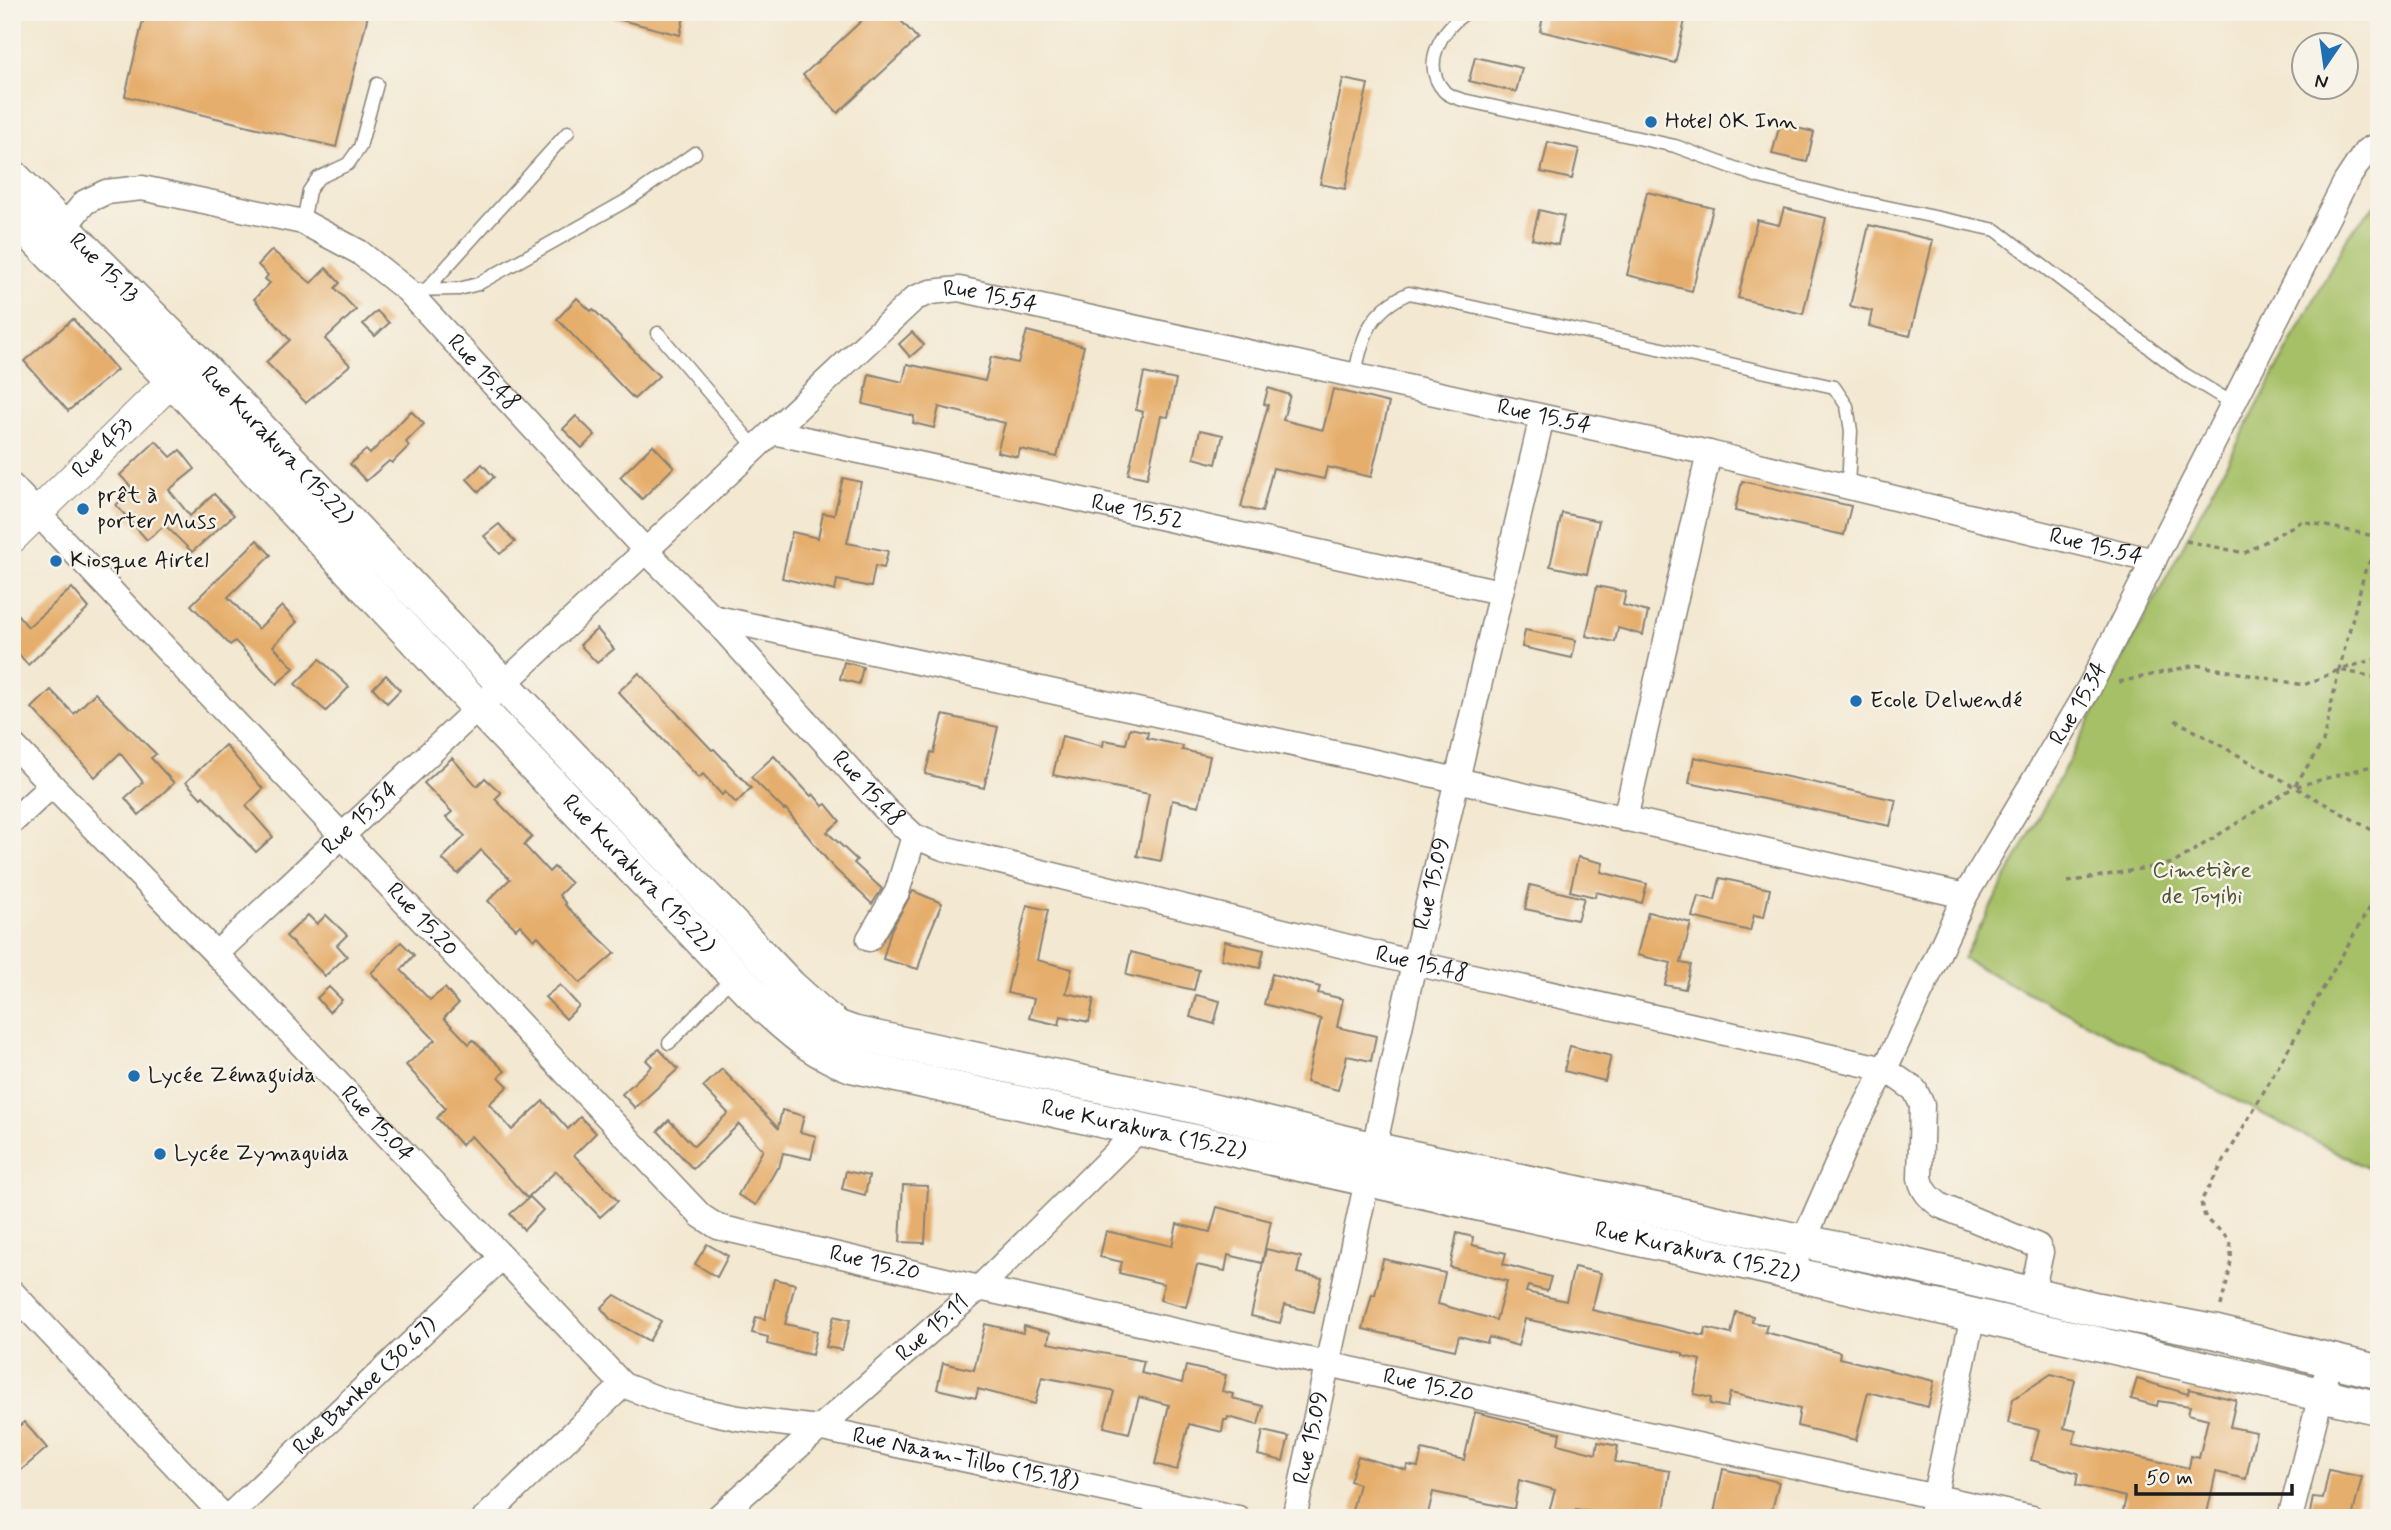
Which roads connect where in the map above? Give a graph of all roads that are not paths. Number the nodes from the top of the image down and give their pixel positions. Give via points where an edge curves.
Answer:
1 (1467, 12) edge
2 (377, 84) dead end
3 (568, 132) dead end
4 (2379, 144) edge
5 (695, 153) dead end
6 (12, 176) edge
7 (12, 214) edge
8 (303, 222) junction
9 (63, 228) junction
10 (416, 290) junction
11 (658, 332) dead end
12 (183, 370) junction
13 (1355, 375) junction
14 (2234, 404) junction
15 (1542, 417) junction
16 (764, 439) junction
17 (1709, 453) junction
18 (12, 486) edge
19 (1848, 486) junction
20 (38, 512) junction
21 (12, 538) edge
22 (646, 551) junction
23 (2154, 561) junction
24 (1500, 592) junction
25 (712, 617) junction
26 (503, 684) junction
27 (478, 707) junction
28 (12, 744) edge
29 (1457, 780) junction
30 (52, 785) junction
31 (1625, 819) junction
32 (12, 822) edge
33 (914, 836) junction
34 (342, 838) junction
35 (1965, 896) junction
36 (869, 939) dead end
37 (216, 954) junction
38 (1414, 963) junction
39 (735, 975) junction
40 (669, 1043) dead end
41 (1885, 1069) junction
42 (1140, 1129) junction
43 (1371, 1165) junction
44 (1803, 1241) junction
45 (502, 1257) junction
46 (1790, 1272) junction
47 (979, 1288) junction
48 (12, 1292) edge
49 (2032, 1293) junction
50 (1973, 1315) junction
51 (2331, 1361) junction
52 (1328, 1365) junction
53 (2379, 1372) edge
54 (623, 1385) junction
55 (2320, 1394) junction
56 (2379, 1408) edge
57 (818, 1428) junction
58 (1932, 1507) edge
59 (226, 1518) edge
60 (485, 1518) edge
61 (717, 1518) edge
62 (1238, 1518) edge
63 (1294, 1518) edge
64 (2032, 1518) edge
65 (2290, 1518) edge

1 - 14 lane via 1443,33 1434,53 1436,76 1445,93 1675,146 1759,177 1835,196 1996,230 2184,374
2 - 8 lane via 360,147 348,164 318,178 309,191
3 - 10 lane
4 - 14 street, Rue 15.34 via 2367,151 2345,183
5 - 10 lane via 631,198 478,284
6 - 9 main road, Rue 15.13
7 - 12 main road, Rue 15.13
8 - 9 street, Rue 15.48 via 142,188 107,192 85,202
8 - 10 street, Rue 15.48
9 - 12 main road, Rue 15.13
10 - 22 street, Rue 15.48
11 - 16 lane
12 - 20 street, Rue 453
12 - 26 main road, Rue Kurakura (15.22)
12 - 27 main road, Rue Kurakura (15.22)
13 - 15 street, Rue 15.54
13 - 16 street, Rue 15.54 via 959,289 931,292 915,298
13 - 19 lane via 1373,319 1390,302 1409,293 1834,387 1847,406 1851,431
14 - 23 street, Rue 15.34
15 - 17 street, Rue 15.54
15 - 24 street, Rue 15.09
16 - 22 street, Rue 15.54
16 - 24 street, Rue 15.52
17 - 19 street, Rue 15.54
17 - 31 street
18 - 20 street, Rue 15.20
19 - 23 street, Rue 15.54
20 - 21 street, Rue 453
20 - 34 street, Rue 15.20
22 - 25 street, Rue 15.48
22 - 26 street, Rue 15.54
23 - 35 street, Rue 15.34 via 2089,688
24 - 29 street, Rue 15.09
25 - 29 street
25 - 33 street, Rue 15.48
26 - 27 street, Rue 15.54
26 - 43 main road, Rue Kurakura (15.22) via 790,986 837,1027 1175,1102
27 - 34 street, Rue 15.54
27 - 39 main road, Rue Kurakura (15.22)
28 - 30 street, Rue 15.04
29 - 31 street
29 - 38 street, Rue 15.09
30 - 32 street
30 - 37 street, Rue 15.04
31 - 35 street
33 - 36 street via 897,892
33 - 38 street, Rue 15.48 via 943,848
34 - 37 street, Rue 15.54
34 - 47 street, Rue 15.20 via 701,1216 740,1233
35 - 41 street, Rue 15.34
37 - 45 street, Rue 15.04
38 - 41 street, Rue 15.48
38 - 43 street, Rue 15.09
39 - 40 lane
39 - 42 main road, Rue Kurakura (15.22) via 807,1044 829,1057
41 - 44 street, Rue 15.34
41 - 49 street via 1915,1090 1922,1105 1922,1188 1941,1206 2038,1246 2041,1252
42 - 43 main road, Rue Kurakura (15.22)
42 - 47 street, Rue 15.11
43 - 44 main road, Rue Kurakura (15.22)
43 - 46 main road, Rue Kurakura (15.22)
43 - 52 street, Rue 15.09
44 - 46 street, Rue 15.34
44 - 49 main road, Rue Kurakura (15.22)
45 - 54 street, Rue 15.04
45 - 59 street, Rue Bankoe (30.67)
46 - 50 main road, Rue Kurakura (15.22)
47 - 52 street, Rue 15.20
47 - 57 street, Rue 15.11
48 - 59 street
49 - 51 main road, Rue Kurakura (15.22)
50 - 55 main road, Rue Kurakura (15.22)
50 - 58 street
51 - 53 main road, Rue Kurakura (15.22)
51 - 55 street
52 - 58 street, Rue 15.20
52 - 63 street, Rue 15.09
54 - 57 street, Rue Naam-Tilbo (15.18) via 700,1410
54 - 60 street
55 - 56 main road, Rue Kurakura (15.22)
55 - 65 street
57 - 61 street, Rue 15.11
57 - 62 street, Rue Naam-Tilbo (15.18)
58 - 64 street, Rue 15.20

